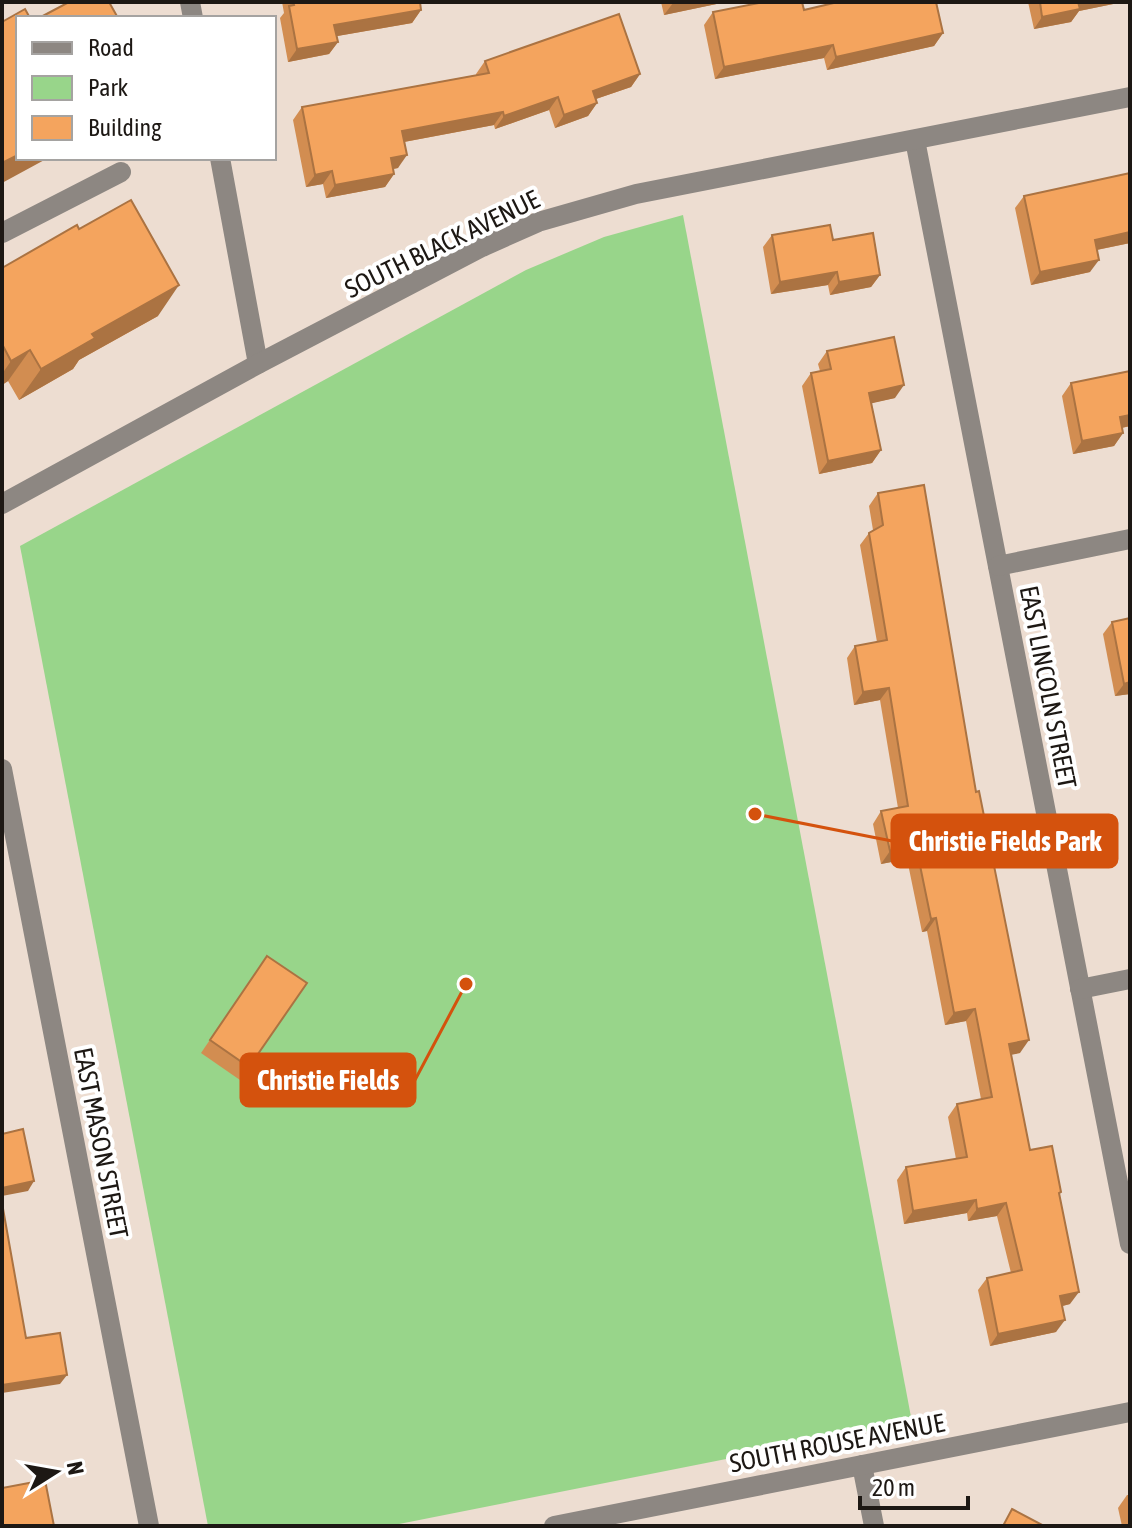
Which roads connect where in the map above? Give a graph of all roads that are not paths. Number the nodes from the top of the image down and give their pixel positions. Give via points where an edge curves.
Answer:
1 (1130, 97) edge
2 (915, 140) junction
3 (220, 160) edge
4 (121, 172) dead end
5 (2, 233) edge
6 (258, 364) junction
7 (2, 504) edge
8 (1130, 539) edge
9 (998, 566) junction
10 (2, 769) edge
11 (1130, 979) edge
12 (1080, 989) junction
13 (1130, 1244) edge
14 (1130, 1412) edge
15 (862, 1465) junction
16 (149, 1526) edge
17 (554, 1526) edge
18 (874, 1526) edge

1 - 2 street, SOUTH BLACK AVENUE
2 - 6 street, SOUTH BLACK AVENUE via 636,194 538,222
2 - 9 street, EAST LINCOLN STREET
3 - 6 street
4 - 5 street
6 - 7 street, SOUTH BLACK AVENUE
8 - 9 street
9 - 12 street, EAST LINCOLN STREET
10 - 16 street, EAST MASON STREET
11 - 12 street
12 - 13 street, EAST LINCOLN STREET
14 - 15 street, SOUTH ROUSE AVENUE
15 - 17 street, SOUTH ROUSE AVENUE
15 - 18 street

